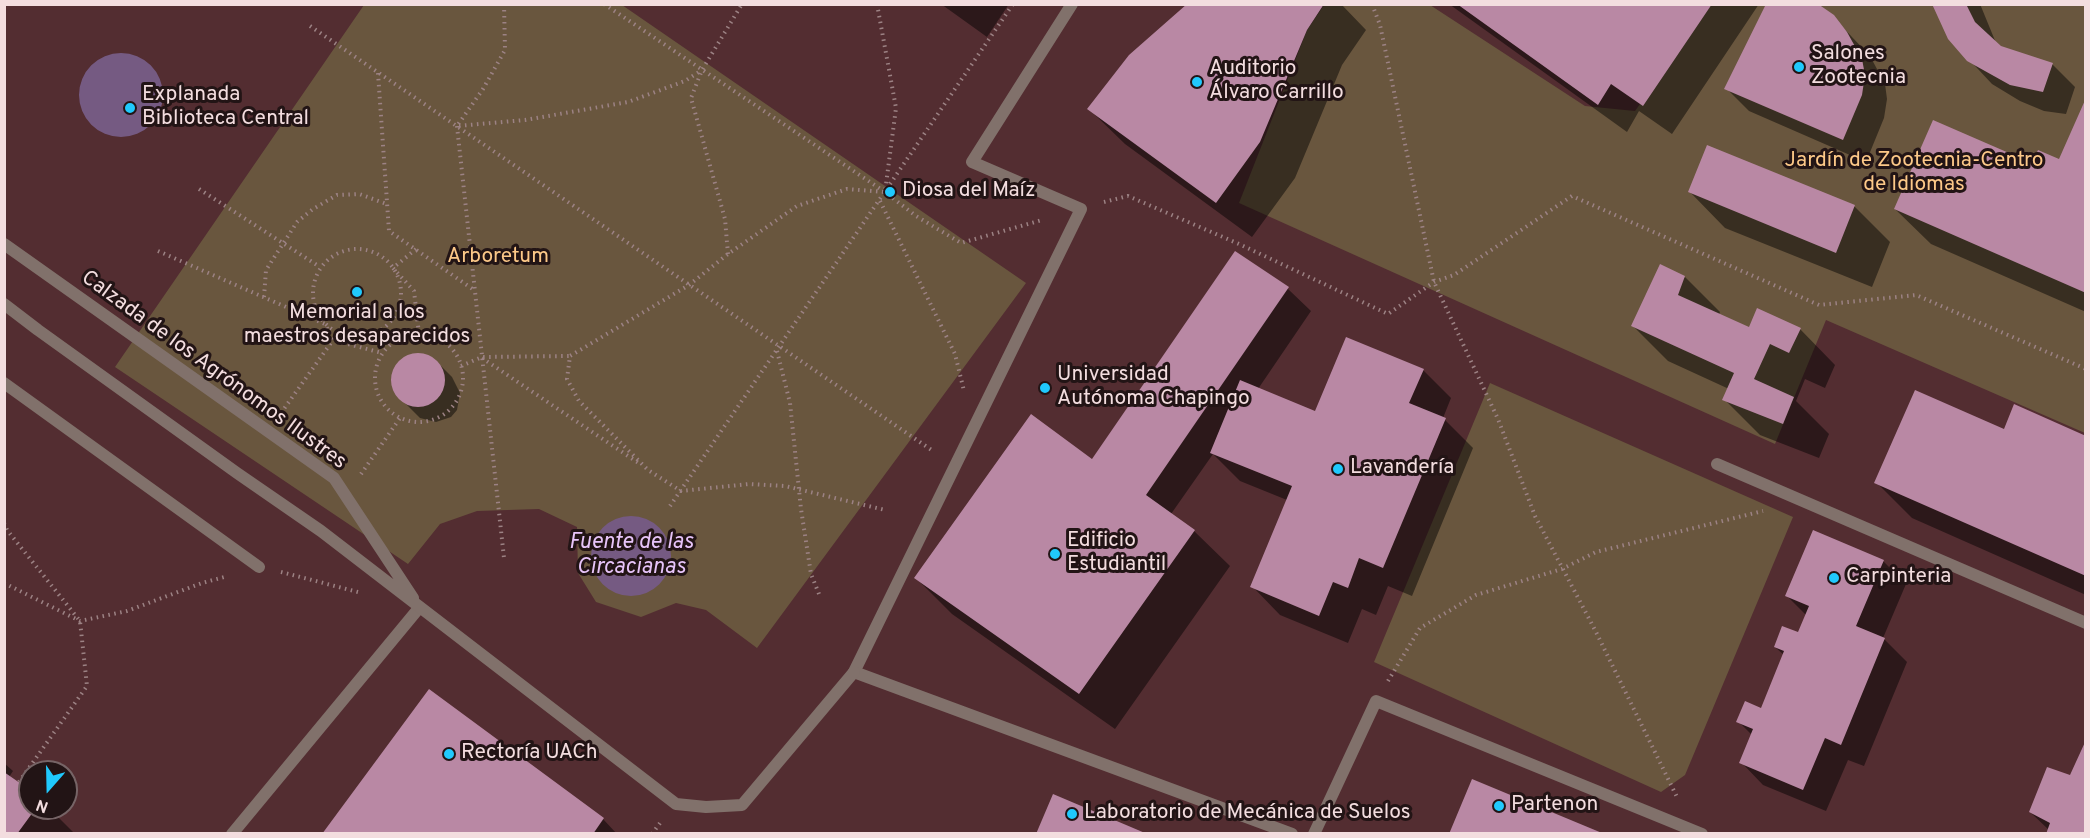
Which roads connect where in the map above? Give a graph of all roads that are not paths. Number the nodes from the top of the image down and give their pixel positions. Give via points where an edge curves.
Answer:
1 (1072, 4) edge
2 (4, 244) edge
3 (4, 304) edge
4 (4, 383) edge
5 (1717, 464) dead end
6 (259, 567) dead end
7 (419, 608) junction
8 (2085, 623) edge
9 (854, 672) junction
10 (1698, 832) edge
11 (232, 834) edge
12 (1292, 834) edge
13 (1314, 834) edge

1 - 9 street via 972,162 1081,209
2 - 7 street, Calzada de los Agrónomos Ilustres via 334,478
3 - 7 street, Calzada de los Agrónomos Ilustres via 321,531
4 - 6 street
5 - 8 street
7 - 9 street, Calzada de los Agrónomos Ilustres via 676,804 742,805
7 - 11 street
9 - 12 street
10 - 13 street via 1376,701

